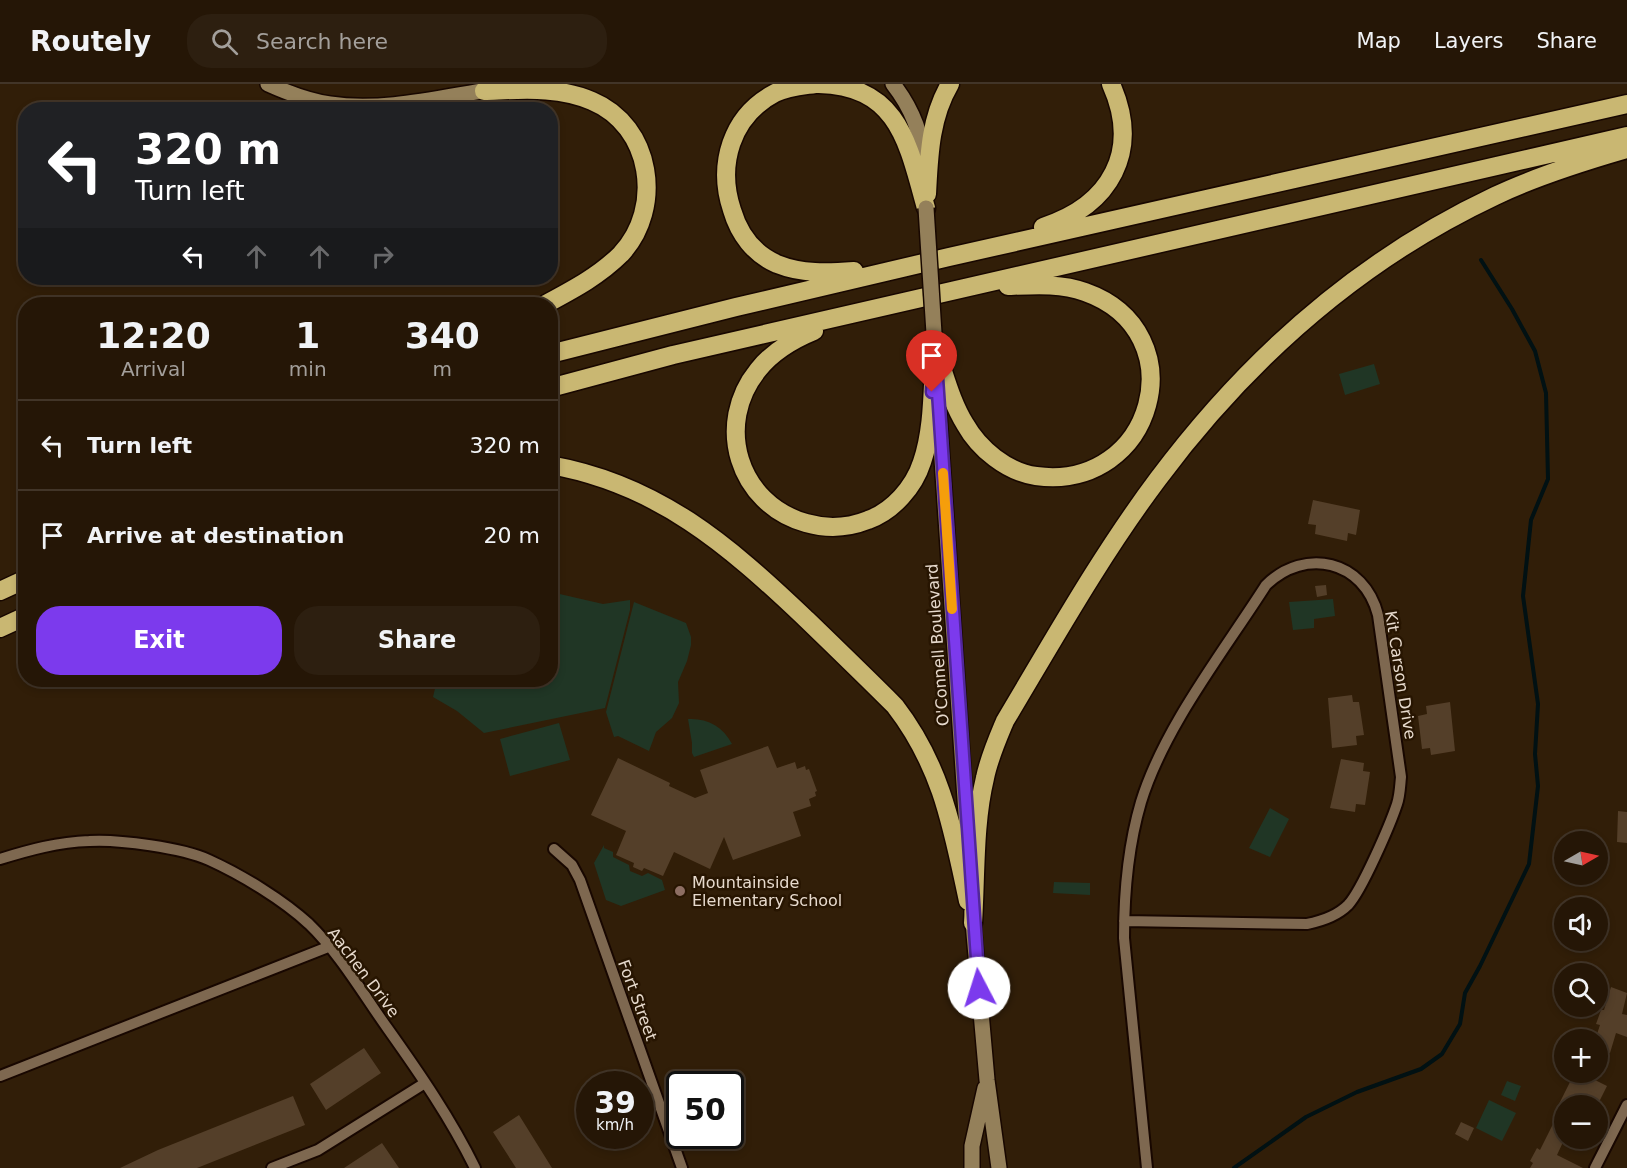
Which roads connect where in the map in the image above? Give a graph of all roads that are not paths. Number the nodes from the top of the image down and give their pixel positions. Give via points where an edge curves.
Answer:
1 (268, 84) edge
2 (530, 84) edge
3 (817, 84) edge
4 (892, 84) edge
5 (950, 84) edge
6 (1111, 84) edge
7 (484, 91) junction
8 (321, 102) edge
9 (410, 102) edge
10 (1627, 104) edge
11 (1627, 136) edge
12 (1627, 149) edge
13 (926, 208) junction
14 (949, 258) junction
15 (906, 268) junction
16 (953, 290) junction
17 (558, 297) edge
18 (910, 301) junction
19 (935, 349) junction
20 (558, 352) edge
21 (558, 385) edge
22 (558, 467) edge
23 (18, 583) edge
24 (0, 591) edge
25 (18, 620) edge
26 (0, 628) edge
27 (554, 849) dead end
28 (0, 859) edge
29 (1124, 921) junction
30 (973, 923) junction
31 (328, 947) junction
32 (0, 1076) edge
33 (987, 1080) junction
34 (425, 1083) junction
35 (1627, 1105) edge
36 (272, 1168) edge
37 (475, 1168) edge
38 (682, 1168) edge
39 (972, 1168) edge
40 (999, 1168) edge
41 (1148, 1168) edge
42 (1596, 1168) edge

1 - 8 main road
2 - 7 main road
3 - 13 highway via 858,91 890,115 905,138
3 - 15 highway via 776,93 743,120 733,137 724,175 735,222 760,254 799,271
4 - 13 main road, O'Connell Boulevard via 905,100 919,133
5 - 13 highway via 930,141
6 - 14 highway via 1123,119 1124,141 1114,174 1102,190 1070,216
7 - 9 main road
7 - 17 highway via 558,91 591,100 614,112 630,130 640,150 647,190 642,220 630,242 605,268
10 - 14 highway
11 - 16 highway
12 - 30 highway via 1497,195 1388,257 1279,341 1196,431 1119,535 1005,721 983,789
13 - 19 main road, O'Connell Boulevard, bridge
14 - 15 highway
15 - 20 highway
16 - 18 highway
16 - 19 highway via 1064,286 1106,301 1135,328 1144,347 1151,392 1146,414 1134,435 1102,464 1068,477 1049,478 1013,470 994,457 970,431
18 - 19 highway via 789,342 758,370 745,389 736,436 744,472 753,489 782,514 815,526 845,527 890,508 914,481 922,462
18 - 21 highway
19 - 30 main road, O'Connell Boulevard
22 - 30 highway via 626,488 691,520 760,575 895,706 922,746 943,793
23 - 24 highway
25 - 26 highway
27 - 38 street, Fort Street via 572,865 579,880
28 - 31 street, Aachen Drive via 44,846 90,840 141,844 208,860 261,888 308,924
29 - 29 street, Kit Carson Drive via 1129,854 1153,771 1182,715 1266,585 1282,572 1311,563 1350,573 1366,587 1375,605 1401,777 1398,802 1355,896 1334,915 1307,924
29 - 41 street, Kit Carson Drive
30 - 33 main road, O'Connell Boulevard
31 - 32 street
31 - 34 street, Aachen Drive
33 - 39 main road, O'Connell Boulevard via 972,1146
33 - 40 main road, O'Connell Boulevard
34 - 36 street via 318,1150
34 - 37 street, Aachen Drive
35 - 42 street

